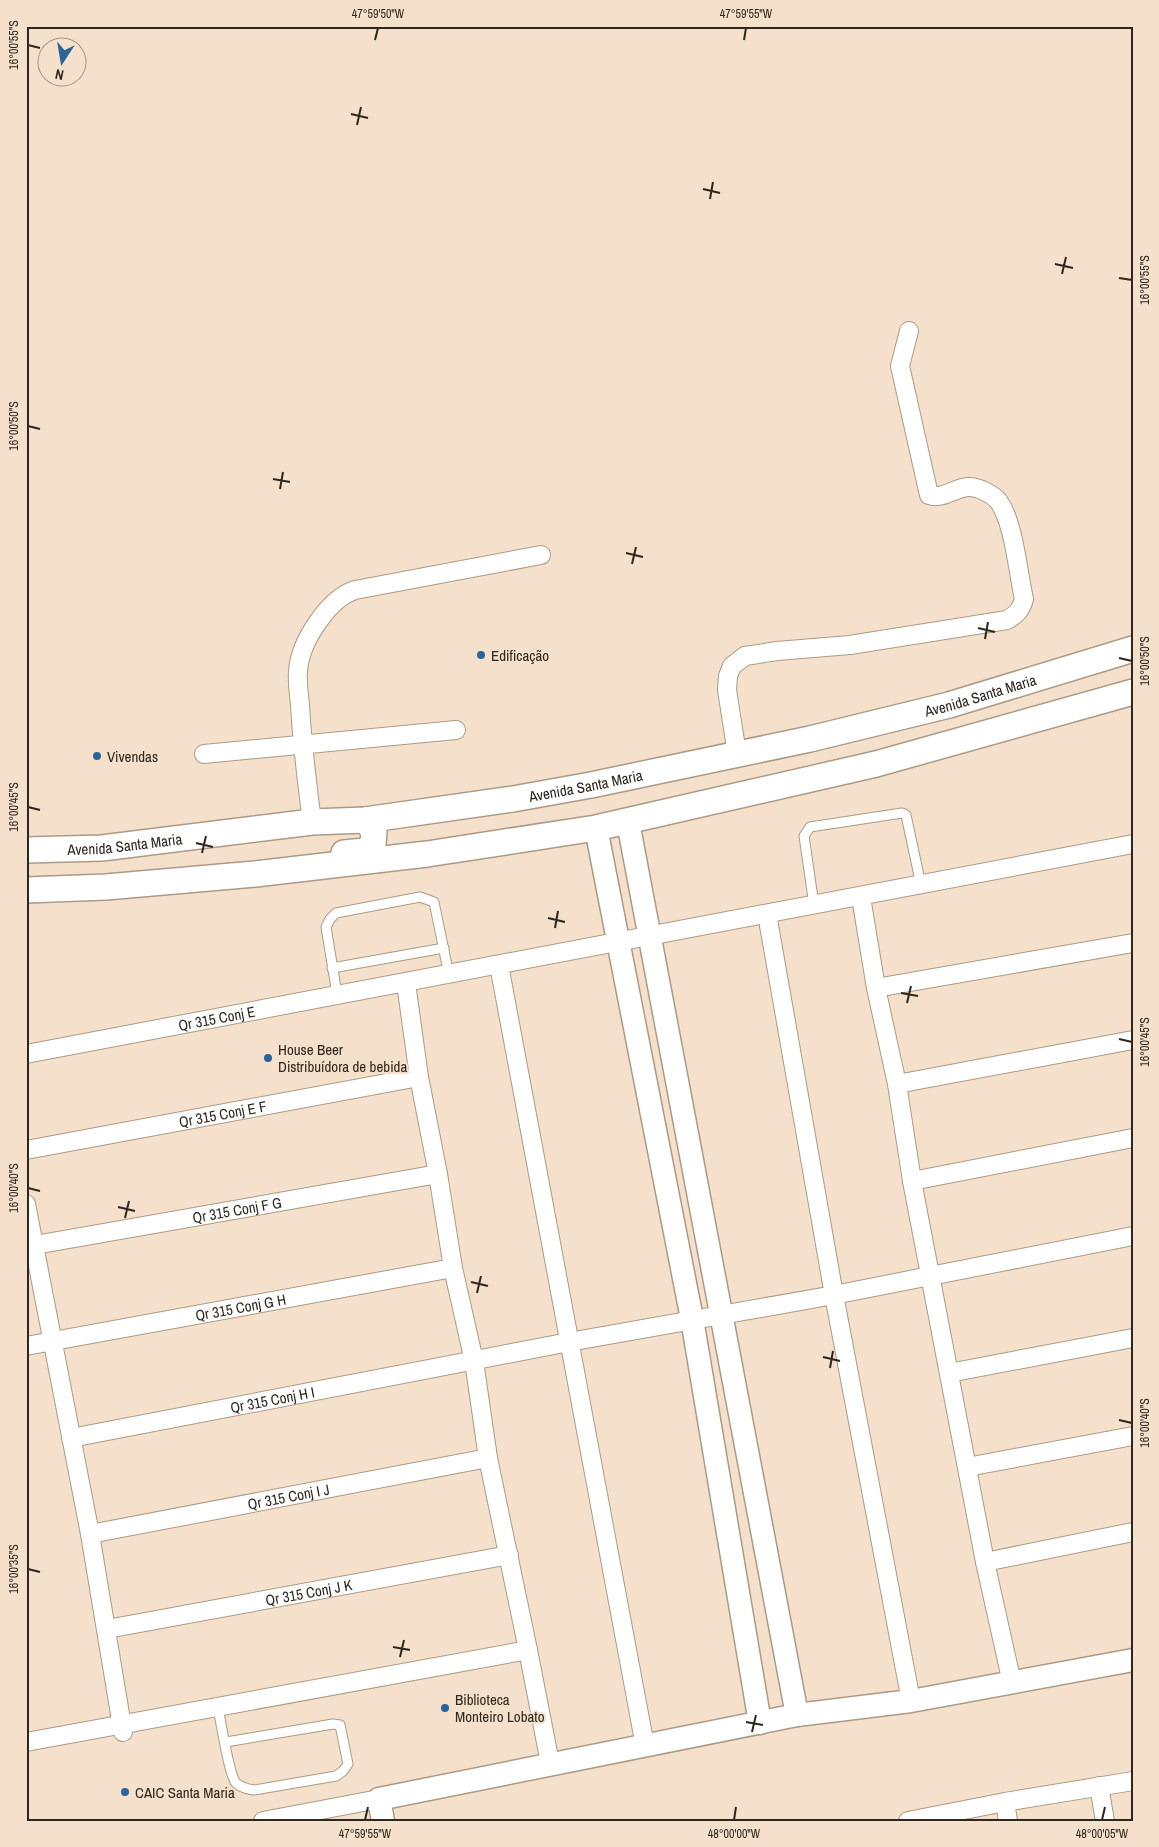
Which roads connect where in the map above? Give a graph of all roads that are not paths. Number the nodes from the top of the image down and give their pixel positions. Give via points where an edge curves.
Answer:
1 (908, 331) dead end
2 (541, 556) dead end
3 (1133, 649) edge
4 (1133, 692) edge
5 (949, 704) junction
6 (456, 730) dead end
7 (810, 739) junction
8 (302, 745) junction
9 (204, 754) dead end
10 (737, 754) junction
11 (876, 764) junction
12 (723, 798) junction
13 (513, 799) junction
14 (364, 820) junction
15 (312, 822) junction
16 (628, 822) junction
17 (596, 828) junction
18 (1133, 844) edge
19 (26, 850) edge
20 (427, 854) junction
21 (255, 874) junction
22 (921, 885) junction
23 (26, 890) edge
24 (861, 897) junction
25 (814, 905) junction
26 (767, 914) junction
27 (648, 936) junction
28 (617, 942) junction
29 (1133, 943) edge
30 (444, 948) junction
31 (499, 966) junction
32 (332, 968) junction
33 (449, 974) junction
34 (406, 983) junction
35 (876, 988) junction
36 (337, 994) junction
37 (1133, 1040) edge
38 (26, 1054) edge
39 (420, 1077) junction
40 (896, 1084) junction
41 (1133, 1138) edge
42 (26, 1150) edge
43 (438, 1174) junction
44 (912, 1181) junction
45 (26, 1204) edge
46 (1133, 1236) edge
47 (35, 1245) junction
48 (453, 1268) junction
49 (931, 1276) junction
50 (834, 1295) junction
51 (722, 1315) junction
52 (692, 1319) junction
53 (1133, 1338) edge
54 (53, 1342) junction
55 (569, 1342) junction
56 (26, 1346) edge
57 (474, 1361) junction
58 (949, 1373) junction
59 (1133, 1436) edge
60 (70, 1438) junction
61 (488, 1458) junction
62 (967, 1467) junction
63 (1133, 1532) edge
64 (90, 1534) junction
65 (509, 1555) junction
66 (985, 1562) junction
67 (107, 1629) junction
68 (528, 1650) junction
69 (1133, 1660) edge
70 (1012, 1683) junction
71 (911, 1701) junction
72 (218, 1708) junction
73 (797, 1715) junction
74 (760, 1723) junction
75 (123, 1729) junction
76 (27, 1741) edge
77 (226, 1742) junction
78 (645, 1746) junction
79 (550, 1763) junction
80 (1133, 1781) edge
81 (1099, 1786) junction
82 (1005, 1802) junction
83 (381, 1810) edge
84 (263, 1821) edge
85 (908, 1821) edge
86 (1008, 1821) edge
87 (1105, 1821) edge

1 - 10 street via 900,366 926,491 936,497 969,487 998,500 1007,517 1024,599 1022,608 1007,620 850,645 745,656 732,666 728,676 727,690
2 - 8 street via 343,594 320,620 301,658 298,671
3 - 5 main road, Avenida Santa Maria
4 - 11 main road
5 - 7 main road, Avenida Santa Maria
5 - 11 main road via 929,718 870,734 862,740 859,747 863,758
6 - 8 street
7 - 10 main road, Avenida Santa Maria
7 - 12 main road via 823,752 816,768 745,786
8 - 9 street
8 - 15 street
10 - 13 main road, Avenida Santa Maria
11 - 12 main road
12 - 16 main road
13 - 14 main road, Avenida Santa Maria
13 - 20 main road via 487,814 418,824 412,839
14 - 15 main road, Avenida Santa Maria
14 - 21 main road via 370,824 375,838 365,851 299,857
15 - 19 main road, Avenida Santa Maria via 102,848
16 - 17 main road
16 - 27 street
17 - 20 main road
17 - 28 street
18 - 22 street, Qr 315 Conj E
20 - 21 main road
21 - 23 main road via 106,887
22 - 24 street, Qr 315 Conj E
22 - 25 lane via 906,815 810,827 804,836
24 - 25 street, Qr 315 Conj E
24 - 35 street
25 - 26 street, Qr 315 Conj E
26 - 27 street, Qr 315 Conj E
26 - 50 street
27 - 28 street, Qr 315 Conj E
27 - 51 street
28 - 31 street, Qr 315 Conj E
28 - 52 street
29 - 35 street
30 - 32 lane
30 - 32 lane via 434,902 420,897 336,913 326,927
30 - 33 lane
31 - 33 street, Qr 315 Conj E
31 - 55 street
32 - 36 lane
33 - 34 street, Qr 315 Conj E
34 - 36 street, Qr 315 Conj E
34 - 39 street
35 - 40 street
36 - 38 street, Qr 315 Conj E
37 - 40 street
39 - 42 street, Qr 315 Conj E F
39 - 43 street
40 - 44 street
41 - 44 street
43 - 47 street, Qr 315 Conj F G
43 - 48 street
44 - 49 street
45 - 47 street
46 - 49 street, Qr 315 Conj H I
47 - 54 street
48 - 54 street, Qr 315 Conj G H
48 - 57 street
49 - 50 street, Qr 315 Conj H I
49 - 58 street
50 - 51 street, Qr 315 Conj H I
50 - 71 street
51 - 52 street, Qr 315 Conj H I
51 - 73 street
52 - 55 street, Qr 315 Conj H I
52 - 74 street
53 - 58 street
54 - 56 street, Qr 315 Conj G H
54 - 60 street
55 - 57 street, Qr 315 Conj H I
55 - 78 street
57 - 60 street, Qr 315 Conj H I
57 - 61 street
58 - 62 street
59 - 62 street
60 - 64 street
61 - 64 street, Qr 315 Conj I J
61 - 65 street
62 - 66 street
63 - 66 street
64 - 67 street
65 - 67 street, Qr 315 Conj J K
65 - 68 street
66 - 70 street
67 - 75 street
68 - 72 street
68 - 79 street
69 - 70 street
70 - 71 street
71 - 73 street
72 - 75 street
72 - 77 lane
73 - 74 street
74 - 78 street
75 - 76 street
77 - 77 lane via 333,1724 340,1726 348,1764 344,1772 336,1776 244,1789 235,1782 230,1771
78 - 79 street
79 - 83 street
80 - 81 street
81 - 82 street
81 - 87 street
82 - 85 street
82 - 86 street
83 - 84 street

